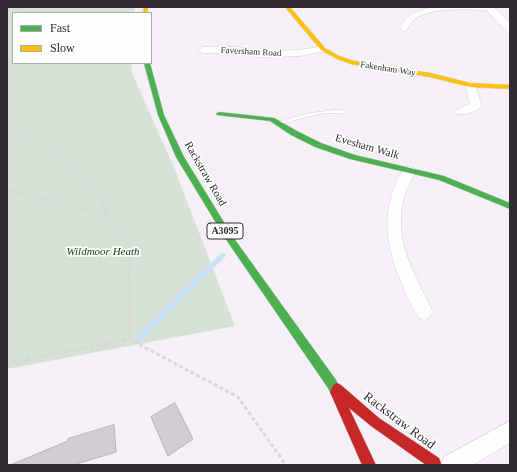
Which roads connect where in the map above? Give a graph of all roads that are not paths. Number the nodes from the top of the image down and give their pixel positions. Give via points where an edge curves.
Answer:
1 (287, 7) edge
2 (489, 7) edge
3 (427, 9) edge
4 (510, 16) edge
5 (500, 17) junction
6 (404, 28) dead end
7 (510, 30) edge
8 (323, 49) junction
9 (203, 50) dead end
10 (147, 64) edge
11 (470, 85) junction
12 (510, 87) edge
13 (342, 112) dead end
14 (460, 112) dead end
15 (219, 114) dead end
16 (279, 123) junction
17 (409, 171) junction
18 (510, 206) edge
19 (424, 312) dead end
20 (332, 384) junction
21 (510, 430) edge
22 (443, 464) edge
23 (369, 465) edge
24 (422, 465) edge
25 (446, 465) edge

1 - 8 street, Fakenham Way
2 - 3 street
2 - 5 street
3 - 6 street via 410,18
4 - 5 street
5 - 7 street
8 - 9 street, Faversham Road via 300,53 262,54 236,50
8 - 11 street, Fakenham Way via 337,58 352,63 430,75
10 - 20 street, Rackstraw Road / A3095 via 161,115 190,175 230,238
11 - 12 street, Fakenham Way
11 - 14 street via 476,106
13 - 16 lane via 319,113
15 - 16 street, Evesham Walk via 272,119
16 - 17 street, Evesham Walk via 318,145 352,157
17 - 18 street, Evesham Walk via 441,178
17 - 19 street via 397,198 394,222 396,249 407,282
20 - 22 street, Rackstraw Road / A3095 via 375,422
20 - 23 street, Rackstraw Road / A3095
21 - 22 street
22 - 24 street
22 - 25 street

